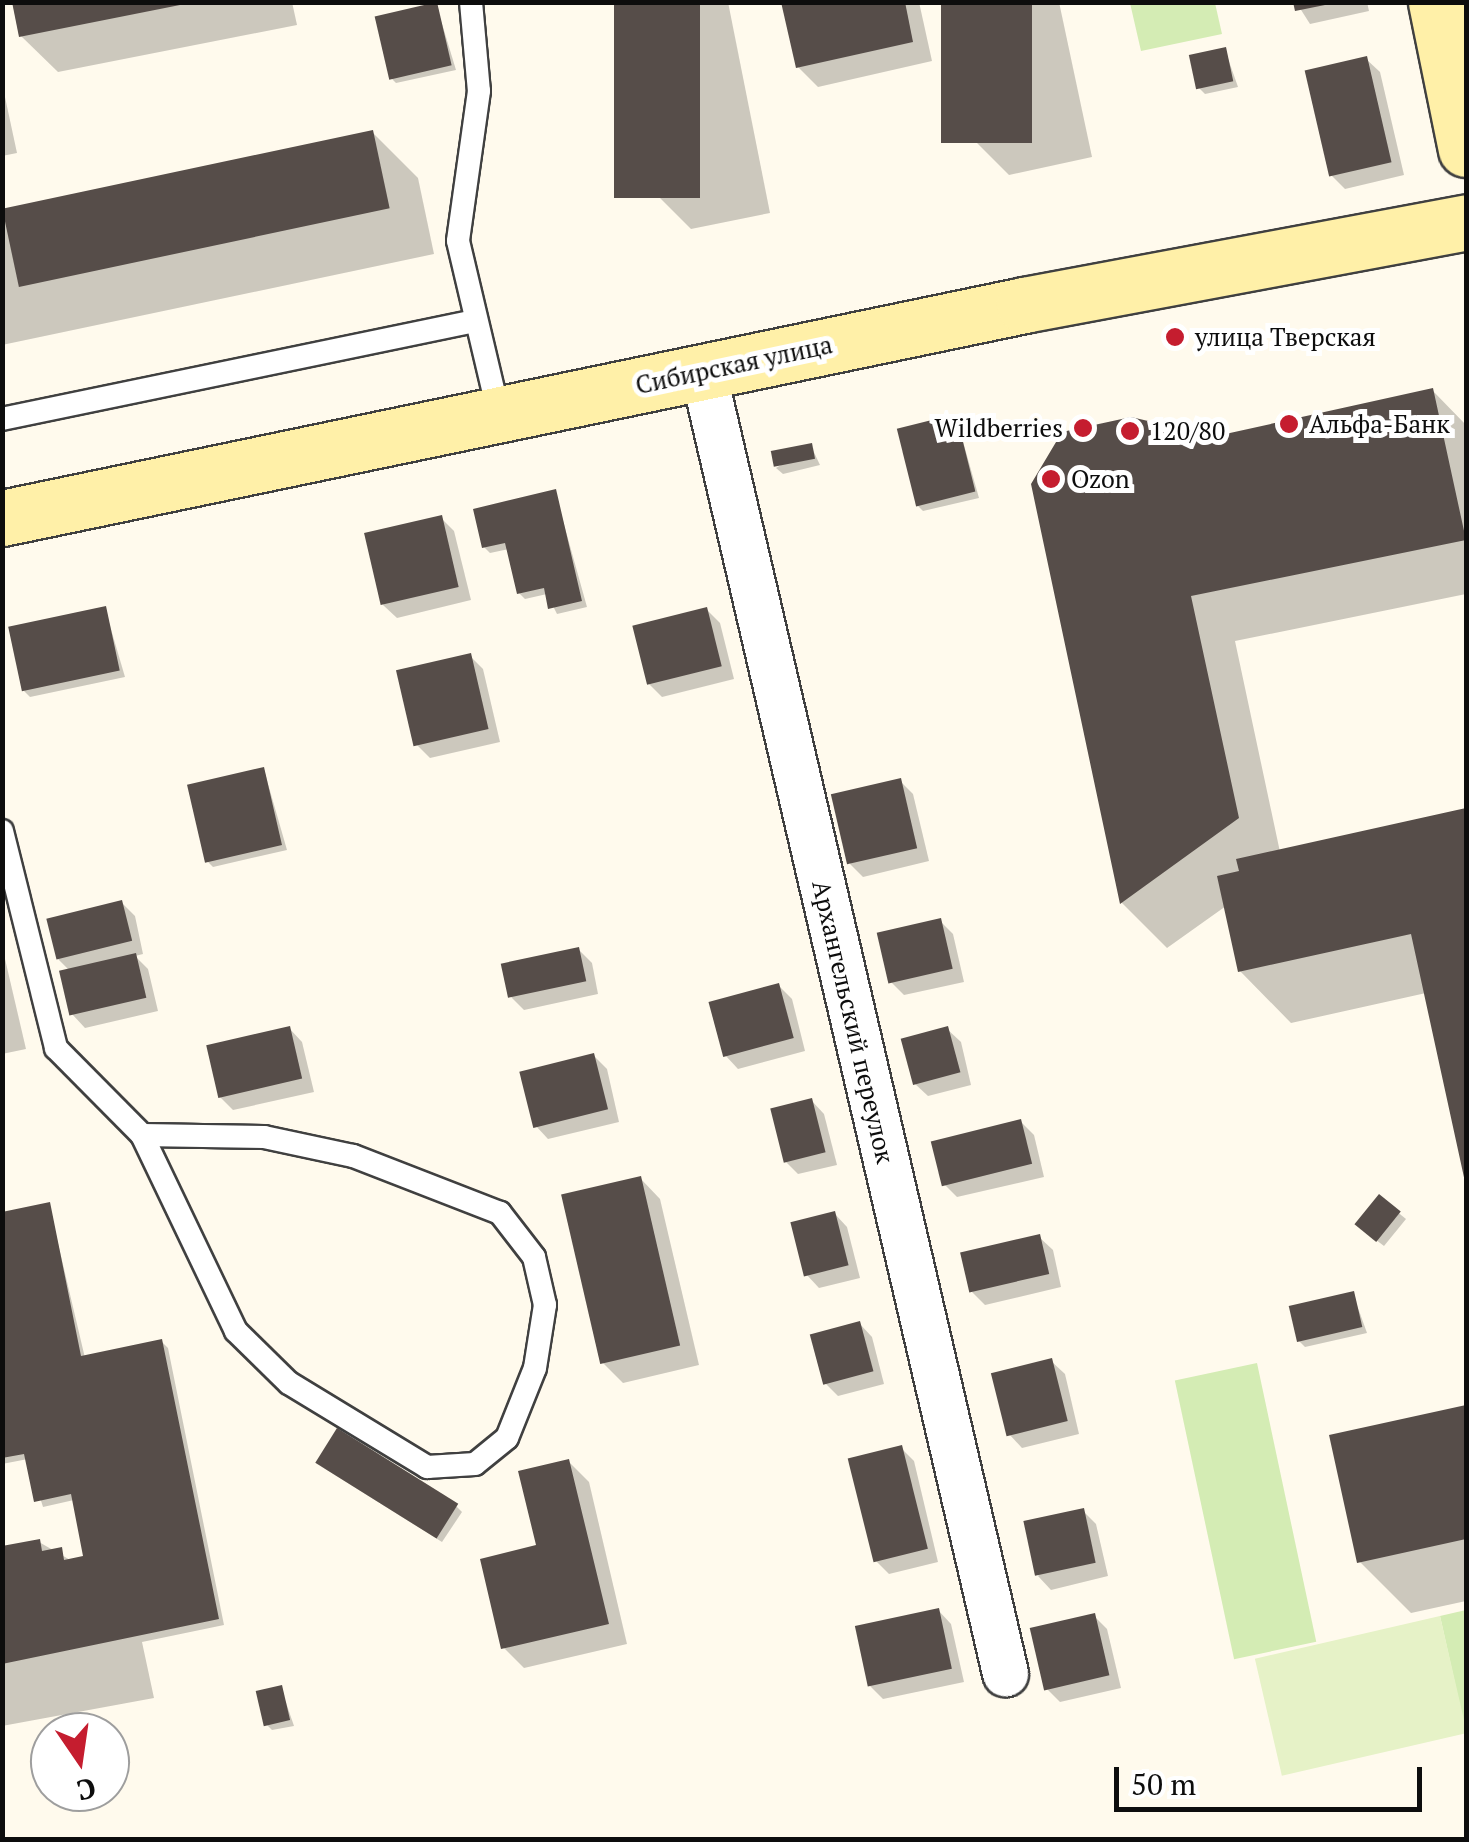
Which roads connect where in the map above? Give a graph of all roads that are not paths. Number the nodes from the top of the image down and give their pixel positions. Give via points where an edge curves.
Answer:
1 (472, 2) edge
2 (1436, 2) edge
3 (1458, 64) edge
4 (1466, 149) edge
5 (1466, 222) edge
6 (475, 320) junction
7 (703, 372) junction
8 (499, 414) junction
9 (2, 419) edge
10 (2, 518) edge
11 (2, 830) edge
12 (142, 1135) junction
13 (1005, 1673) dead end

1 - 6 lane via 478,91 458,241
2 - 3 main road
3 - 4 main road
5 - 7 main road, Сибирская улица
6 - 8 lane
6 - 9 lane
7 - 8 main road, Сибирская улица
7 - 13 street, Архангельский переулок
8 - 10 main road, Сибирская улица
11 - 12 lane via 56,1048
12 - 12 lane via 264,1137 353,1156 500,1213 534,1257 545,1305 536,1368 507,1438 476,1464 427,1467 288,1383 236,1331

